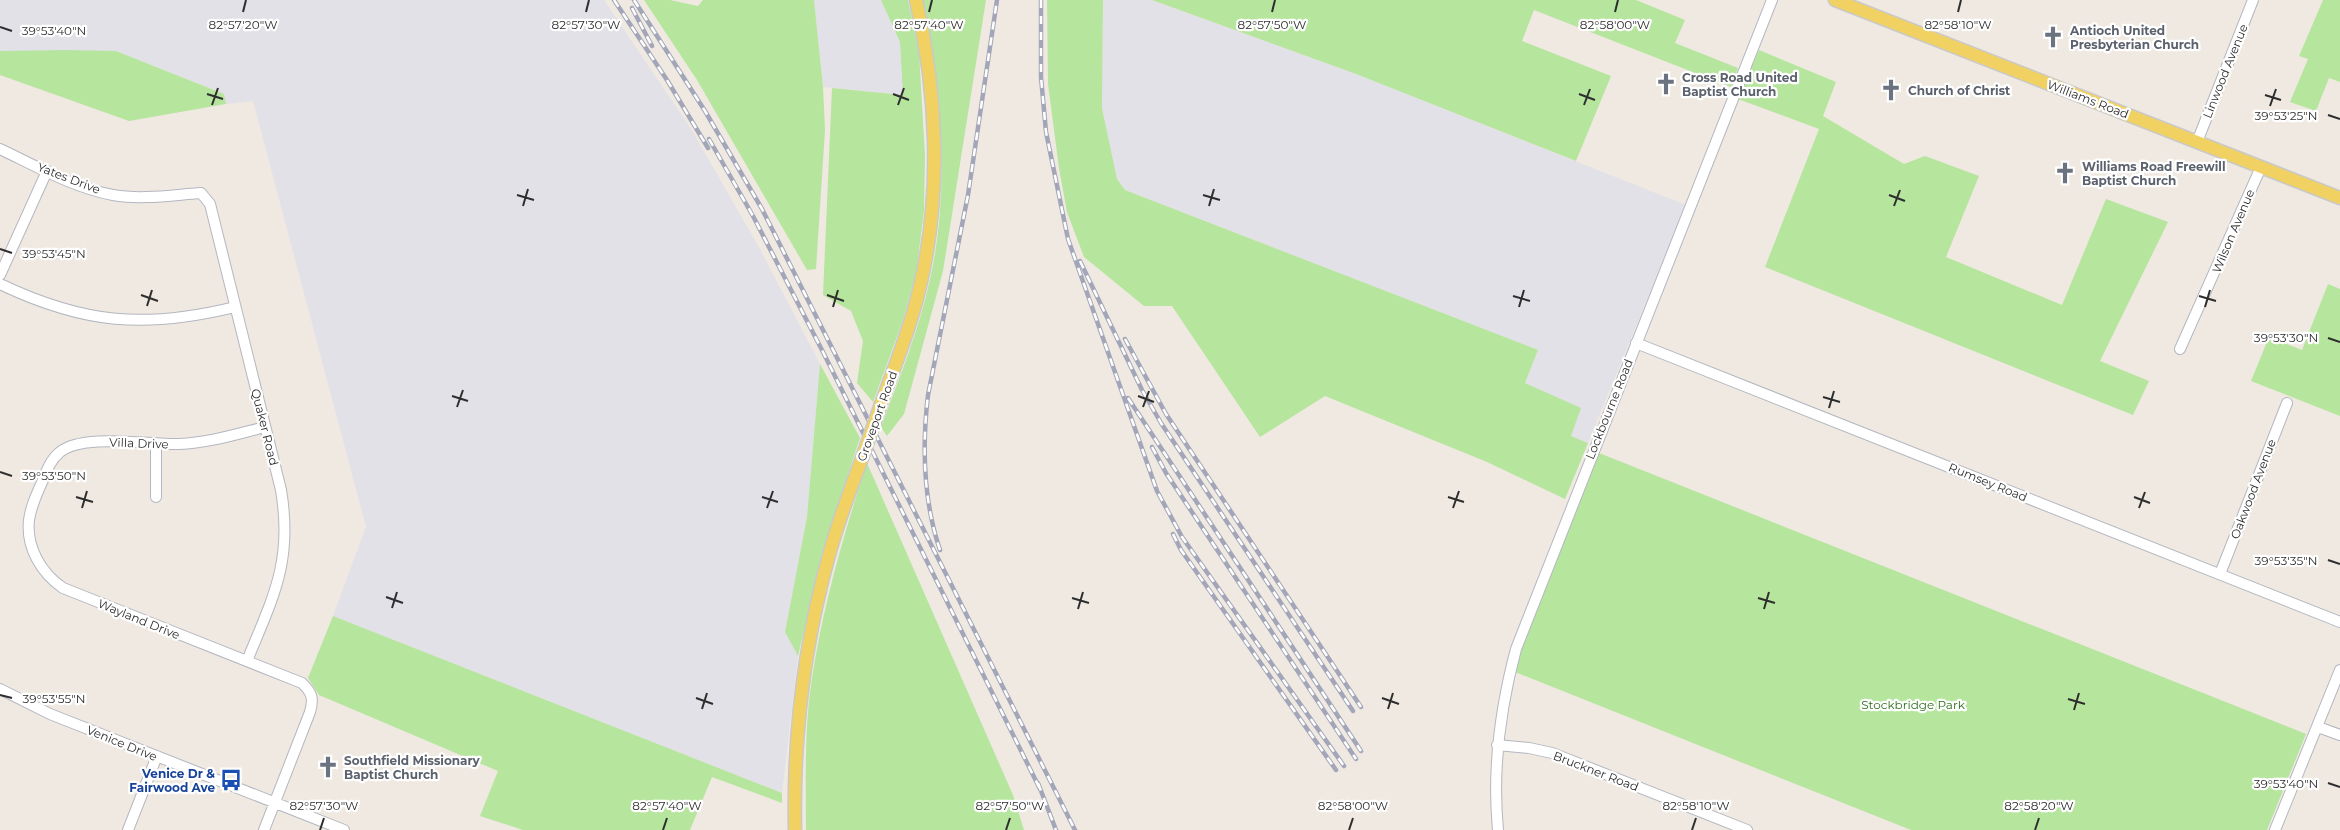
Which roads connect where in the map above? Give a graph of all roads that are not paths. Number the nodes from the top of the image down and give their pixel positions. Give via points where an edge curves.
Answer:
1 (916, 0) edge
2 (1772, 0) edge
3 (1835, 0) edge
4 (2253, 0) edge
5 (2197, 142) junction
6 (0, 149) edge
7 (2261, 167) junction
8 (47, 170) junction
9 (201, 193) joint
10 (2340, 198) edge
11 (0, 275) edge
12 (0, 284) edge
13 (236, 307) junction
14 (1636, 343) junction
15 (2180, 349) dead end
16 (2287, 403) dead end
17 (265, 427) junction
18 (156, 444) junction
19 (37, 492) joint
20 (156, 497) dead end
21 (2220, 574) junction
22 (2340, 622) edge
23 (247, 662) junction
24 (2340, 670) edge
25 (0, 689) edge
26 (2318, 727) junction
27 (2340, 735) edge
28 (1497, 745) junction
29 (157, 756) junction
30 (274, 803) junction
31 (128, 830) edge
32 (264, 830) edge
33 (344, 830) edge
34 (795, 830) edge
35 (1498, 830) edge
36 (1747, 830) edge
37 (2276, 830) edge

1 - 34 main road, Groveport Road, bridge via 933,130 930,229 916,304 829,555 808,648 799,711
2 - 14 street, Lockbourne Road
3 - 5 main road, Williams Road
4 - 5 street, Linwood Avenue
5 - 7 main road, Williams Road
6 - 8 street, Yates Drive
7 - 10 main road, Williams Road
7 - 15 street, Wilson Avenue
8 - 9 street, Yates Drive via 113,195 139,197
8 - 11 street
9 - 13 street, Quaker Road via 210,204
12 - 13 street via 65,311 118,320 171,320
13 - 17 street, Quaker Road
14 - 21 street, Rumsey Road
14 - 28 street, Lockbourne Road via 1521,633 1505,694
16 - 21 street, Oakwood Avenue
17 - 18 street, Villa Drive via 208,440
17 - 23 street, Quaker Road via 281,490 285,545 275,591
18 - 19 street, Villa Drive via 91,441 74,444 58,453
18 - 20 street
19 - 23 street, Wayland Drive via 29,520 30,541 42,569 54,581 73,593
21 - 22 street, Rumsey Road
23 - 30 street, Wayland Drive via 302,683 313,696 310,712
24 - 26 street
25 - 29 street, Venice Drive via 50,714
26 - 27 street
26 - 37 street
28 - 35 street, Lockbourne Road
28 - 36 street, Bruckner Road via 1552,753
29 - 30 street, Venice Drive
29 - 31 street
30 - 32 street
30 - 33 street, Venice Drive

